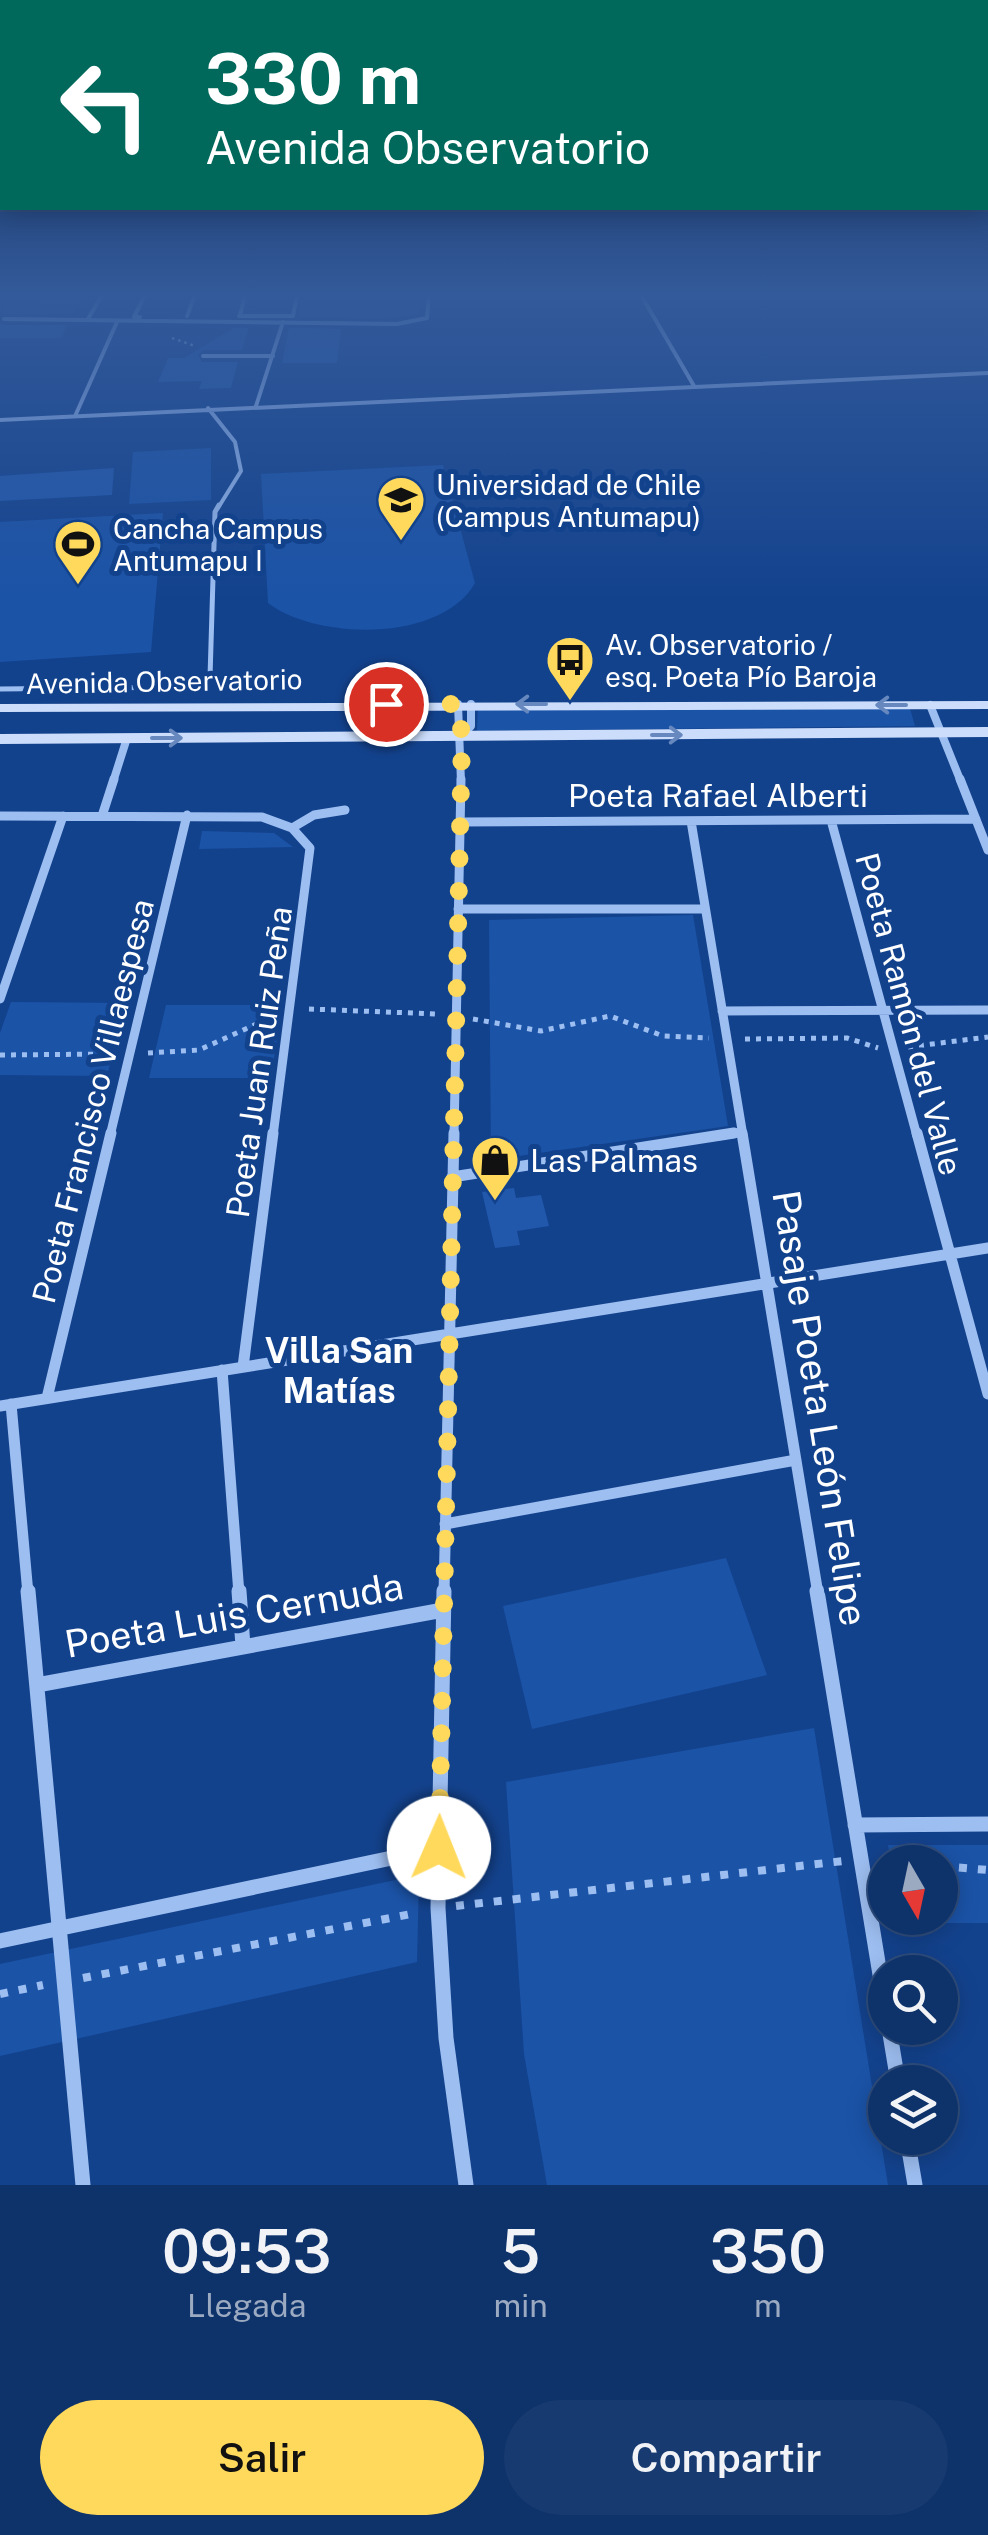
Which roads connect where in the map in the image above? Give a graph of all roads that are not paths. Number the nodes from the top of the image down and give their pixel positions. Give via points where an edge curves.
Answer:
1 (84, 397) edge
2 (259, 397) edge
3 (454, 397) edge
4 (256, 406) junction
5 (208, 408) junction
6 (76, 414) junction
7 (0, 420) edge
8 (0, 689) edge
9 (464, 704) junction
10 (930, 705) junction
11 (988, 705) edge
12 (0, 708) edge
13 (988, 732) edge
14 (942, 733) junction
15 (462, 736) junction
16 (128, 738) junction
17 (0, 739) edge
18 (344, 810) dead end
19 (188, 815) junction
20 (0, 816) edge
21 (63, 816) junction
22 (102, 816) junction
23 (976, 819) junction
24 (831, 820) junction
25 (691, 821) junction
26 (460, 822) junction
27 (292, 828) junction
28 (988, 850) edge
29 (458, 909) junction
30 (705, 909) junction
31 (0, 1000) edge
32 (883, 1010) junction
33 (988, 1010) edge
34 (722, 1011) junction
35 (742, 1132) junction
36 (452, 1177) junction
37 (988, 1248) edge
38 (949, 1255) junction
39 (767, 1284) junction
40 (449, 1334) junction
41 (243, 1367) junction
42 (222, 1370) junction
43 (988, 1394) edge
44 (47, 1398) junction
45 (6, 1405) edge
46 (796, 1460) junction
47 (446, 1524) junction
48 (444, 1610) junction
49 (243, 1646) junction
50 (37, 1685) junction
51 (988, 1824) edge
52 (855, 1825) junction
53 (439, 1848) junction
54 (60, 1928) junction
55 (0, 1941) edge
56 (877, 1955) edge
57 (910, 2155) edge
58 (84, 2185) edge
59 (466, 2185) edge
60 (915, 2185) edge

1 - 6 lane
2 - 4 lane
3 - 4 lane
4 - 5 lane
5 - 6 lane
5 - 8 lane via 235,442 241,471 215,512 210,676 188,687
6 - 7 lane
10 -> 9 main road, Avenida Observatorio
9 - 12 main road, Avenida Observatorio
9 - 15 street via 470,726
10 - 11 main road, Avenida Observatorio
10 - 14 street
13 - 14 main road, Avenida Observatorio
15 -> 14 main road, Avenida Observatorio
14 - 23 street
16 -> 15 main road, Avenida Observatorio
15 - 26 street
16 - 17 main road, Avenida Observatorio
16 - 22 street
18 - 27 street
19 - 22 street
19 - 27 street via 262,816
19 - 44 street, Poeta Francisco Villaespesa
20 - 21 street
21 - 22 street
21 - 31 street
23 - 24 street, Poeta Rafael Alberti
23 - 28 street
24 - 25 street, Poeta Rafael Alberti
24 - 32 street, Poeta Ramón del Valle
25 - 26 street, Poeta Rafael Alberti
25 - 30 street, Pasaje Poeta León Felipe
26 - 29 street
27 - 41 street, Poeta Juan Ruiz Peña via 311,857
29 - 30 street
29 - 36 street
30 - 34 street, Pasaje Poeta León Felipe
32 - 33 street
32 - 34 street
32 - 38 street, Poeta Ramón del Valle
34 - 35 street, Pasaje Poeta León Felipe
35 - 36 street
35 - 39 street, Pasaje Poeta León Felipe
36 - 40 street
37 - 38 street
38 - 39 street
38 - 43 street, Poeta Ramón del Valle
39 - 40 street
39 - 46 street, Pasaje Poeta León Felipe
40 - 41 street
40 - 47 street
41 - 42 street
42 - 44 street
42 - 49 street
44 - 45 street
45 - 50 street
46 - 47 street
46 - 52 street, Pasaje Poeta León Felipe
47 - 48 street
48 - 49 street, Poeta Luis Cernuda
48 - 53 street
49 - 50 street, Poeta Luis Cernuda
50 - 54 street
51 - 52 street
52 - 56 street, Pasaje Poeta León Felipe
53 - 54 street
53 - 59 street via 442,1988
54 - 55 street
54 - 58 street
57 - 60 street

